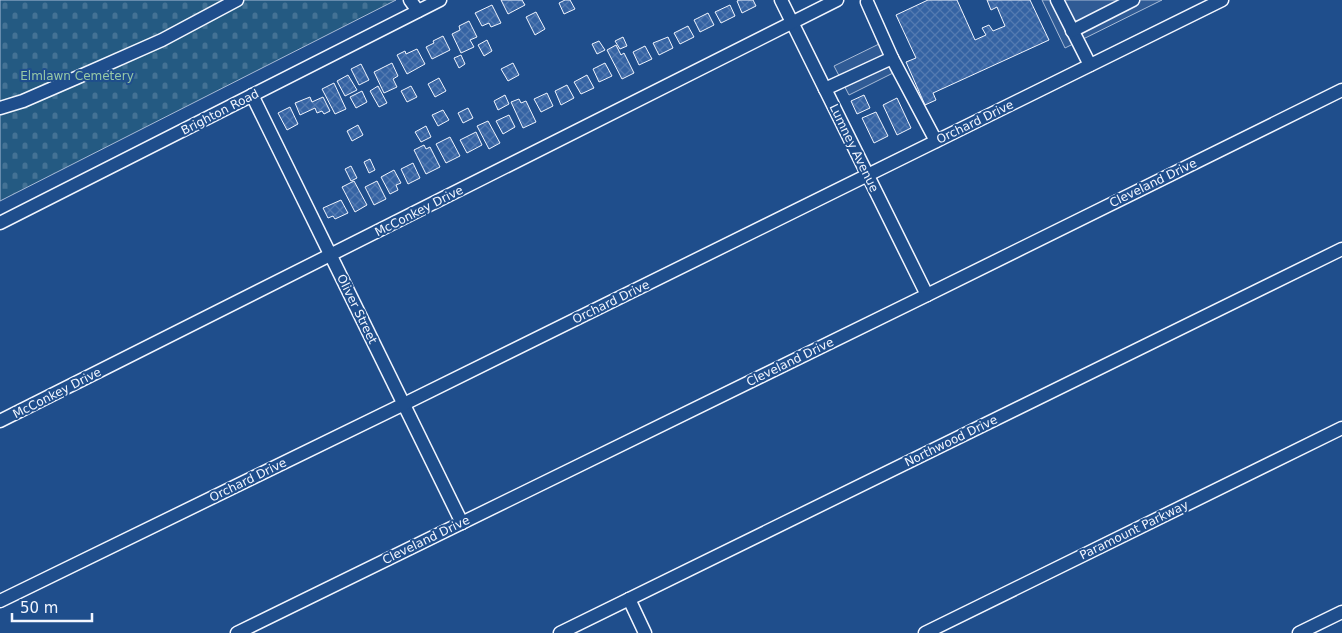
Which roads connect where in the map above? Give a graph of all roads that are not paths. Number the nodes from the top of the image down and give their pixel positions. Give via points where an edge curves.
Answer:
1 (237, 0) edge
2 (410, 0) edge
3 (440, 0) edge
4 (781, 0) edge
5 (837, 0) edge
6 (1058, 0) edge
7 (1133, 0) edge
8 (869, 1) edge
9 (1216, 1) edge
10 (418, 11) junction
11 (792, 23) junction
12 (1072, 30) junction
13 (892, 58) junction
14 (1090, 66) junction
15 (825, 89) junction
16 (1342, 90) edge
17 (252, 95) junction
18 (0, 108) edge
19 (936, 142) junction
20 (867, 175) junction
21 (0, 223) edge
22 (1342, 249) edge
23 (330, 255) junction
24 (926, 295) junction
25 (404, 404) junction
26 (0, 421) edge
27 (1342, 428) edge
28 (462, 523) junction
29 (629, 600) junction
30 (0, 601) edge
31 (1342, 612) edge
32 (237, 633) edge
33 (560, 633) edge
34 (645, 633) edge
35 (925, 633) edge
36 (1299, 633) edge

1 - 18 street via 162,40
2 - 10 street
3 - 10 street, Brighton Road
4 - 11 street, Lumney Avenue
5 - 11 street, McConkey Drive
6 - 12 street
7 - 12 street
8 - 13 street
9 - 14 street, Orchard Drive
10 - 17 street, Brighton Road
11 - 15 street, Lumney Avenue
11 - 23 street, McConkey Drive
12 - 14 street
13 - 15 street
13 - 19 street
14 - 19 street, Orchard Drive
15 - 20 street, Lumney Avenue
16 - 24 street, Cleveland Drive
17 - 21 street, Brighton Road
17 - 23 street, Oliver Street
19 - 20 street, Orchard Drive
20 - 24 street, Lumney Avenue
20 - 25 street, Orchard Drive
22 - 29 street, Northwood Drive
23 - 25 street, Oliver Street
23 - 26 street, McConkey Drive
24 - 28 street, Cleveland Drive
25 - 28 street, Oliver Street
25 - 30 street, Orchard Drive
27 - 35 street, Paramount Parkway
28 - 32 street, Cleveland Drive
29 - 33 street, Northwood Drive
29 - 34 street
31 - 36 street

